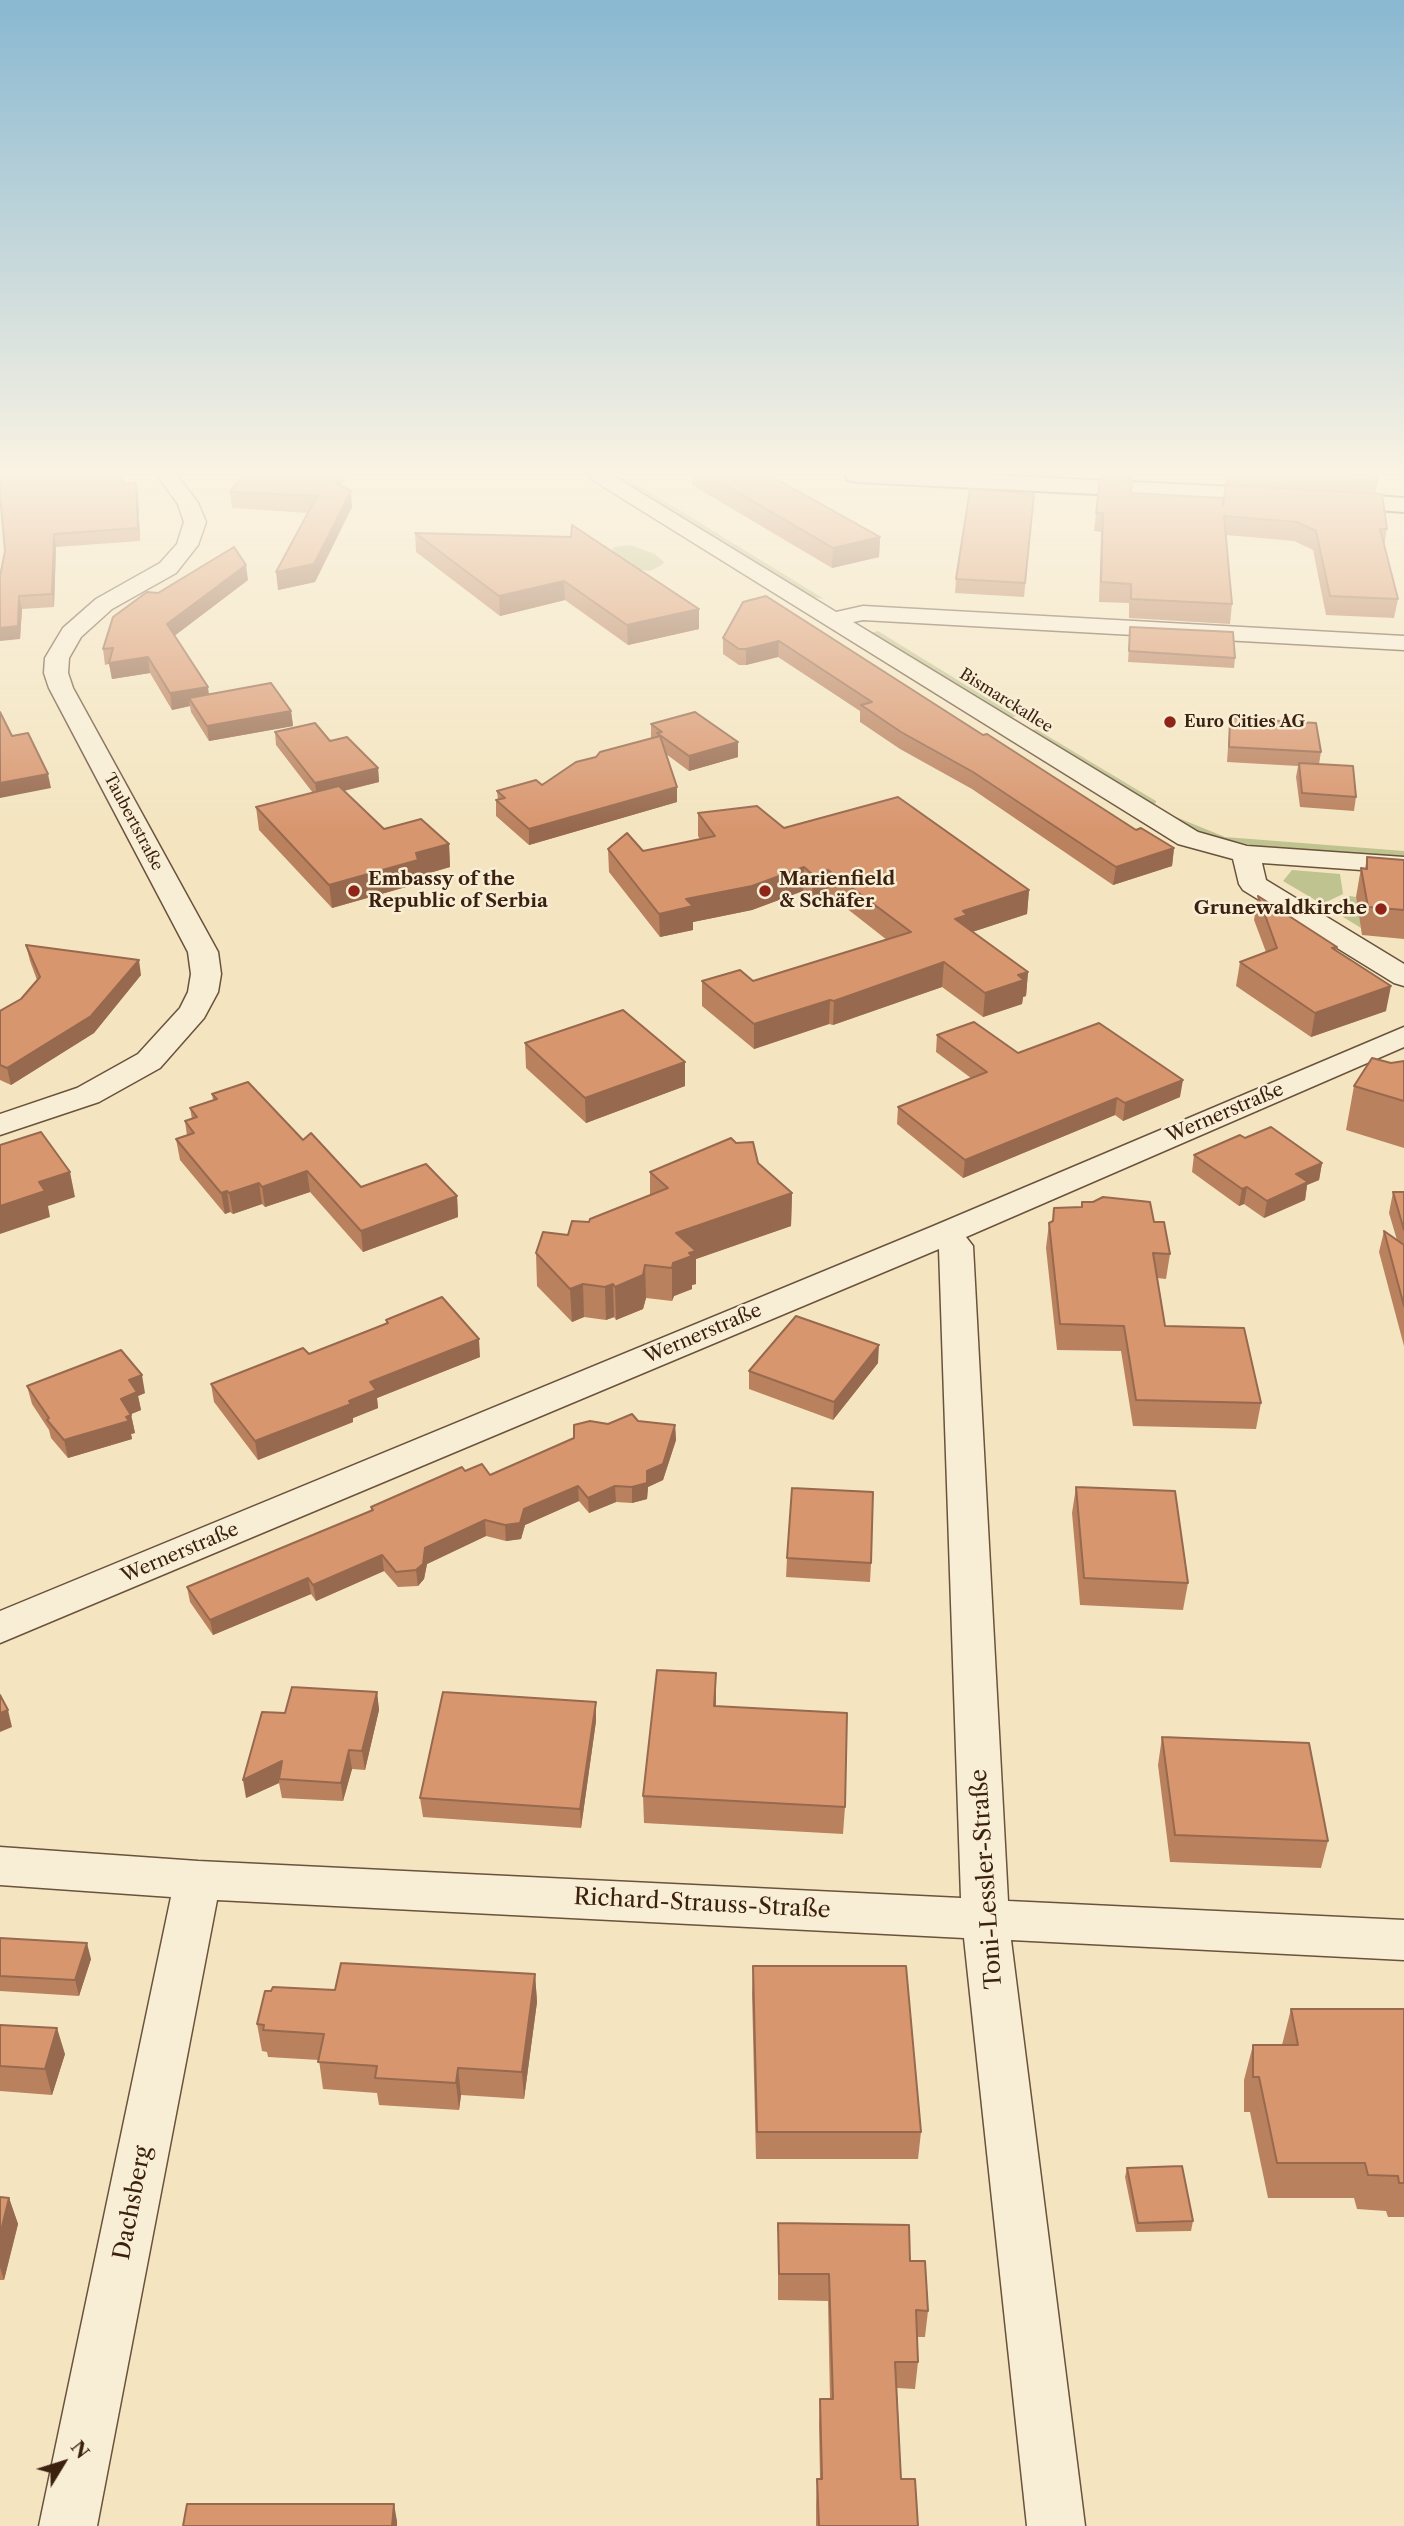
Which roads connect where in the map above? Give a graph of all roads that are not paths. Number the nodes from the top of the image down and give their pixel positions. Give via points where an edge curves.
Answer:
1 (124, 593) edge
2 (790, 593) edge
3 (830, 593) edge
4 (863, 613) junction
5 (834, 620) junction
6 (1404, 643) edge
7 (1404, 846) edge
8 (1246, 853) junction
9 (1404, 864) edge
10 (1404, 977) edge
11 (1404, 1036) edge
12 (0, 1125) edge
13 (943, 1234) junction
14 (0, 1628) edge
15 (0, 1866) edge
16 (198, 1880) junction
17 (985, 1918) junction
18 (1404, 1940) edge
19 (68, 2526) edge
20 (1056, 2526) edge

1 - 12 street, Taubertstraße via 71,633 57,658 56,673 203,952 203,992 193,1012 149,1061 88,1095
2 - 5 street, Bismarckallee
3 - 4 street, Bismarckallee
4 - 5 street
4 - 6 street
4 - 7 street, Bismarckallee via 1211,826 1252,835
5 - 8 street, Bismarckallee via 1148,816 1188,838
8 - 9 street, Bismarckallee
8 - 10 street via 1254,884
11 - 13 street, Wernerstraße
13 - 14 street, Wernerstraße
13 - 17 street, Toni-Lessler-Straße via 956,1246
15 - 16 street, Richard-Strauss-Straße
16 - 17 street, Richard-Strauss-Straße
16 - 19 street, Dachsberg
17 - 18 street, Richard-Strauss-Straße
17 - 20 street, Toni-Lessler-Straße

